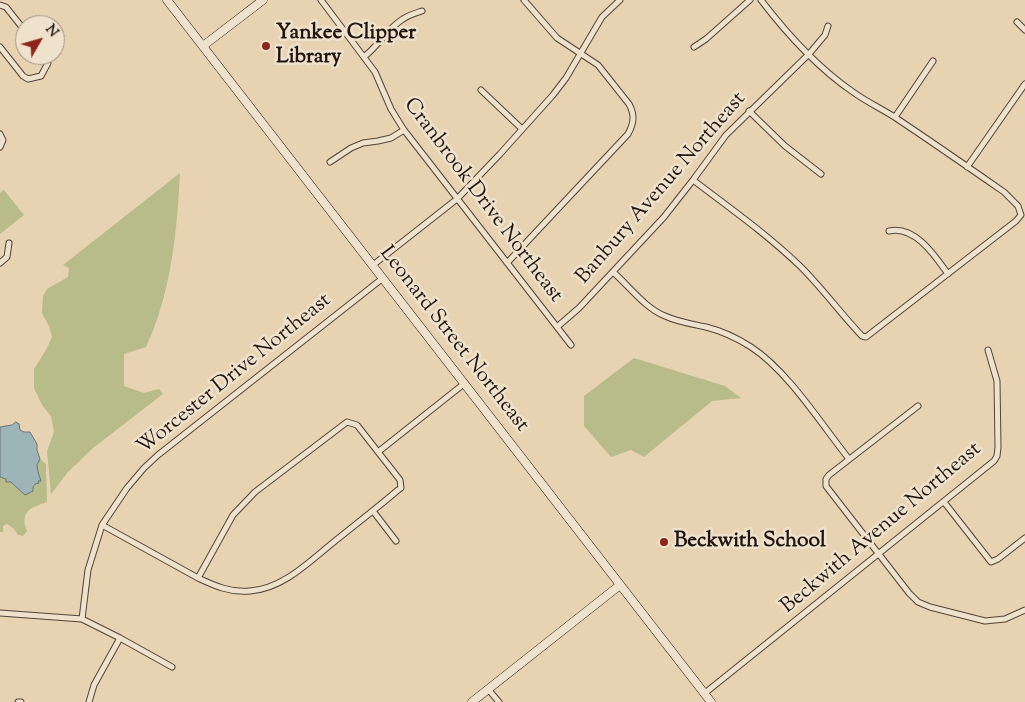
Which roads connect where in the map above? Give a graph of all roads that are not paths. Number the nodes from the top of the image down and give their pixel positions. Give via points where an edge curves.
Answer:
1 (168, 0) edge
2 (263, 0) edge
3 (321, 0) edge
4 (524, 0) edge
5 (620, 0) edge
6 (750, 0) edge
7 (762, 0) edge
8 (0, 5) edge
9 (422, 11) dead end
10 (15, 18) edge
11 (1017, 22) dead end
12 (828, 26) dead end
13 (1025, 30) edge
14 (203, 46) junction
15 (694, 47) dead end
16 (1, 50) edge
17 (580, 53) junction
18 (809, 54) junction
19 (364, 56) junction
20 (933, 61) dead end
21 (46, 65) edge
22 (1025, 84) edge
23 (481, 90) dead end
24 (749, 111) junction
25 (895, 117) junction
26 (522, 129) junction
27 (404, 130) junction
28 (0, 134) edge
29 (0, 147) edge
30 (330, 162) dead end
31 (967, 167) junction
32 (821, 174) dead end
33 (693, 180) junction
34 (457, 199) junction
35 (889, 231) dead end
36 (10, 243) dead end
37 (0, 263) edge
38 (507, 263) junction
39 (373, 265) junction
40 (613, 272) junction
41 (948, 274) junction
42 (383, 278) junction
43 (557, 327) junction
44 (571, 345) dead end
45 (988, 350) dead end
46 (464, 383) junction
47 (918, 406) dead end
48 (378, 452) junction
49 (849, 459) junction
50 (944, 502) junction
51 (373, 511) junction
52 (102, 525) junction
53 (1025, 538) edge
54 (396, 541) dead end
55 (878, 553) junction
56 (198, 578) junction
57 (620, 584) junction
58 (1025, 610) edge
59 (0, 612) edge
60 (82, 619) junction
61 (120, 638) junction
62 (172, 667) dead end
63 (488, 689) junction
64 (705, 694) junction
65 (89, 702) edge
66 (472, 702) edge
67 (498, 702) edge
68 (711, 702) edge

1 - 14 main road, Leonard Street Northeast
2 - 14 main road
3 - 19 street, Cranbrook Drive Northeast
4 - 17 street via 552,33
5 - 17 street via 602,17
6 - 15 street
7 - 18 street
8 - 10 street
9 - 19 street via 403,18
11 - 13 street
12 - 18 street, Banbury Avenue Northeast via 825,35
14 - 39 main road, Leonard Street Northeast
16 - 21 street via 28,79 41,76
17 - 26 street via 553,95
17 - 38 street via 598,66 629,104 633,113 632,125 628,134
18 - 24 street, Banbury Avenue Northeast
18 - 25 street via 853,92
19 - 27 street, Cranbrook Drive Northeast
20 - 25 street
22 - 31 street
23 - 26 street
24 - 32 street via 778,140
24 - 33 street, Banbury Avenue Northeast via 726,135
25 - 31 street
26 - 34 street
27 - 30 street via 390,138 351,148
27 - 34 street, Cranbrook Drive Northeast
28 - 29 street via 3,140
31 - 41 street via 1012,199 1021,215
33 - 40 street, Banbury Avenue Northeast
33 - 41 street via 800,266 863,337
34 - 38 street, Cranbrook Drive Northeast
34 - 39 street
35 - 41 street via 898,230 919,240
36 - 37 street via 7,257
38 - 43 street, Cranbrook Drive Northeast
39 - 42 main road, Leonard Street Northeast
40 - 43 street, Banbury Avenue Northeast
40 - 49 street via 658,313 718,330 761,354 788,381
42 - 46 main road, Leonard Street Northeast
42 - 52 street, Worcester Drive Northeast via 158,455 127,488
43 - 44 street, Cranbrook Drive Northeast
45 - 50 street, Beckwith Avenue Northeast via 997,380 997,456
46 - 48 street
46 - 57 main road, Leonard Street Northeast
47 - 49 street
48 - 51 street via 401,484
48 - 56 street via 356,425 347,422 241,506
49 - 55 street via 825,482
50 - 53 street via 991,562
50 - 55 street, Beckwith Avenue Northeast
51 - 54 street
51 - 56 street via 294,573 275,584 259,590 233,591
52 - 56 street
52 - 60 street, Worcester Drive Northeast via 88,570
55 - 58 street via 909,593 930,607 985,622 1005,619
55 - 64 street, Beckwith Avenue Northeast
57 - 63 main road
57 - 64 main road, Leonard Street Northeast
59 - 60 street
60 - 61 street
61 - 62 street
61 - 65 street via 94,685
63 - 66 main road
63 - 67 street
64 - 68 main road, Leonard Street Northeast

